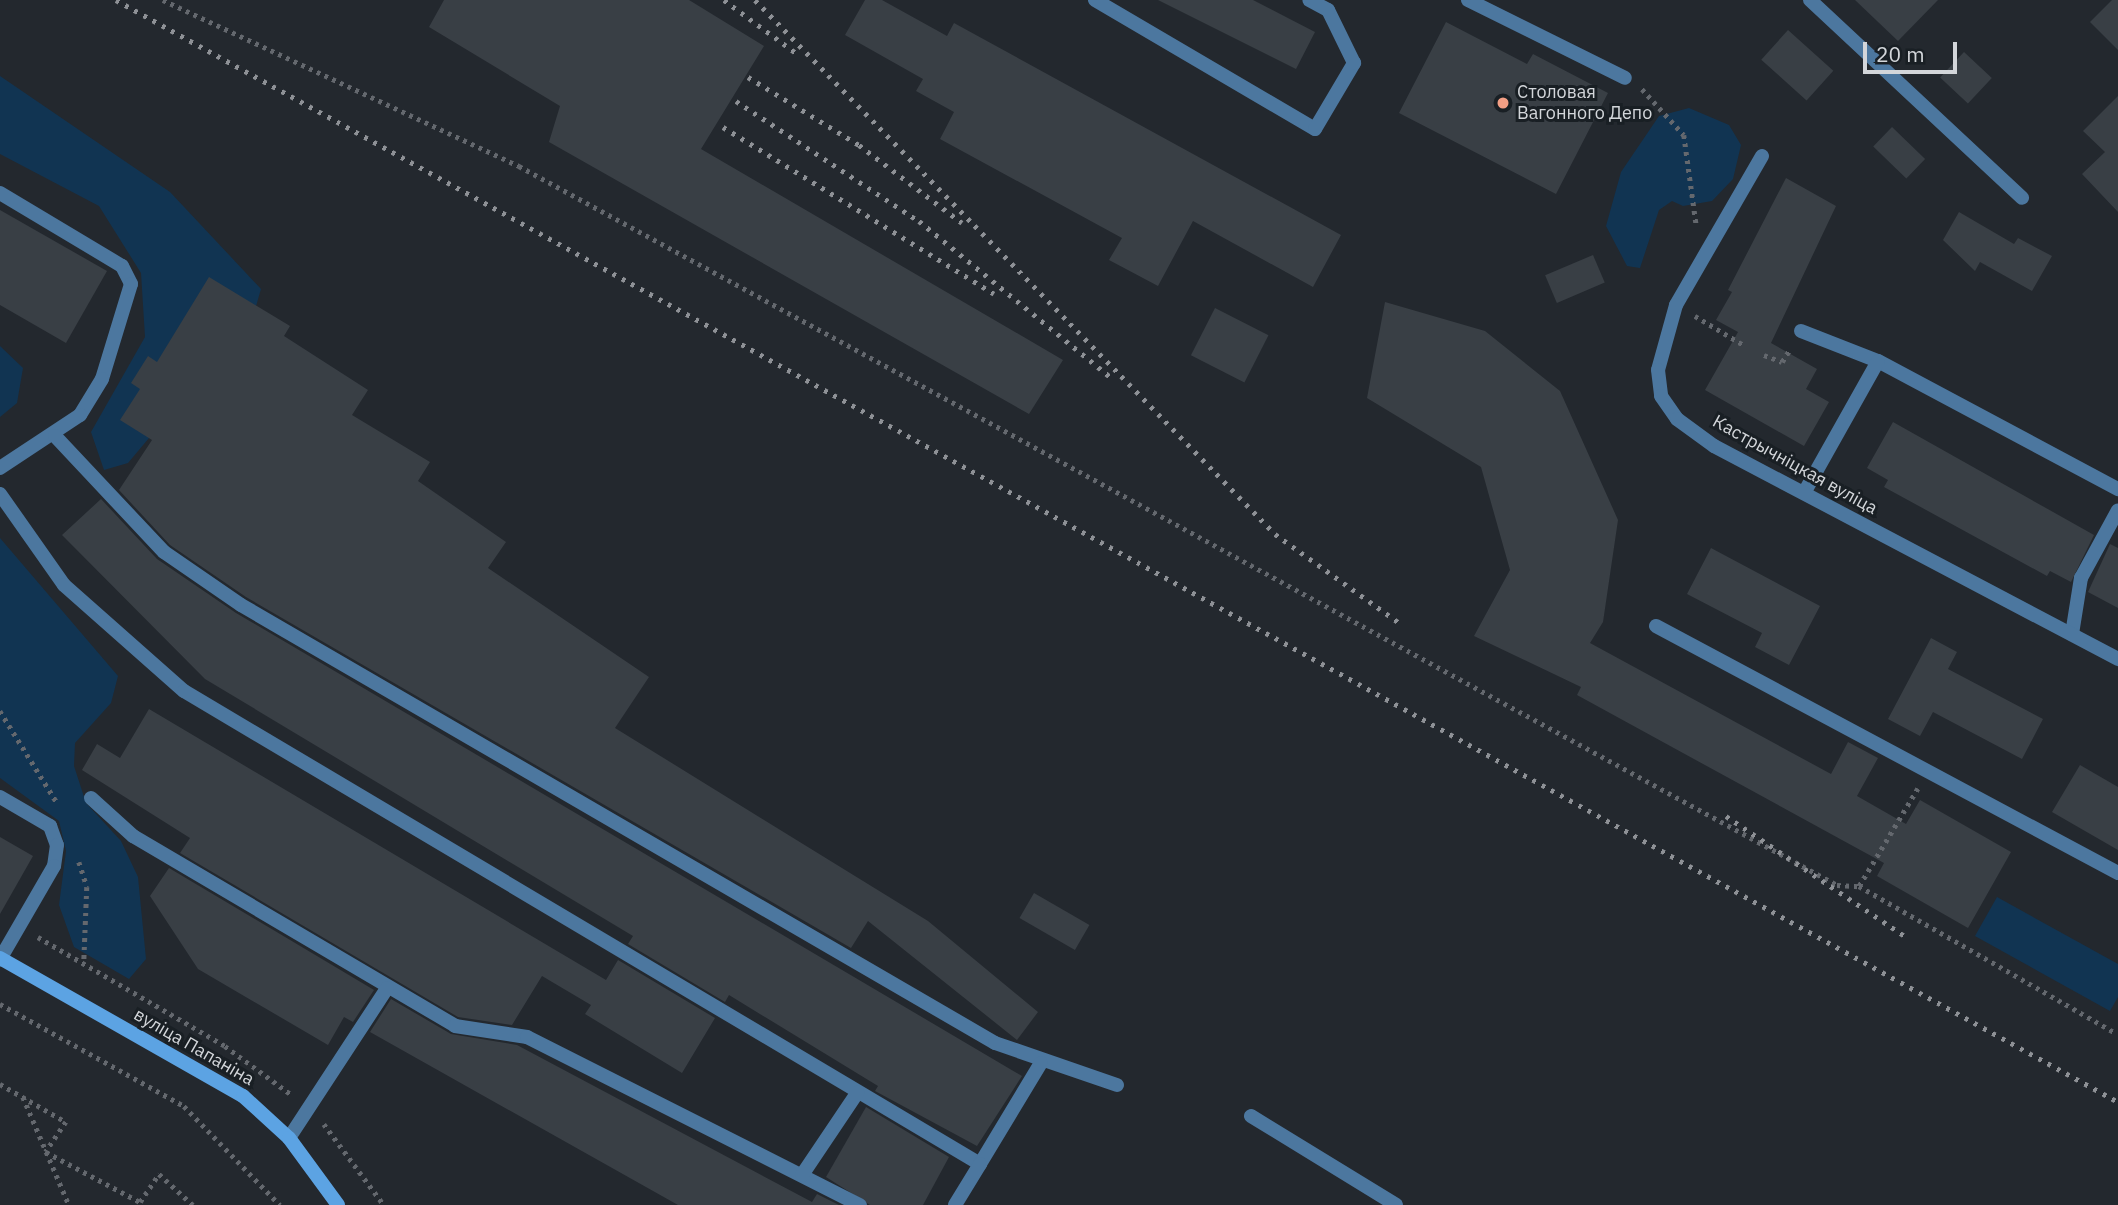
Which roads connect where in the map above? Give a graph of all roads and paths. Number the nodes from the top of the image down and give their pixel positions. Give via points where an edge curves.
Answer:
1 (163, 0) edge
2 (1095, 0) edge
3 (1309, 0) edge
4 (1468, 0) edge
5 (1810, 0) edge
6 (1625, 78) joint
7 (1762, 156) dead end
8 (0, 193) edge
9 (2022, 198) dead end
10 (1701, 258) junction
11 (1676, 305) junction
12 (1801, 331) dead end
13 (1742, 344) dead end
14 (1878, 361) junction
15 (54, 436) junction
16 (0, 468) edge
17 (2118, 489) edge
18 (1804, 493) junction
19 (0, 494) edge
20 (2118, 510) edge
21 (1656, 626) dead end
22 (2072, 634) junction
23 (2118, 659) edge
24 (1928, 772) junction
25 (0, 797) edge
26 (91, 798) dead end
27 (2118, 873) edge
28 (1858, 886) junction
29 (19, 927) junction
30 (0, 958) edge
31 (387, 988) junction
32 (0, 1004) edge
33 (2117, 1034) edge
34 (1041, 1063) junction
35 (0, 1084) edge
36 (1116, 1085) dead end
37 (857, 1093) junction
38 (23, 1097) junction
39 (310, 1108) junction
40 (1251, 1116) dead end
41 (289, 1138) junction
42 (46, 1152) junction
43 (979, 1164) junction
44 (802, 1175) junction
45 (139, 1204) edge
46 (69, 1205) edge
47 (194, 1205) edge
48 (280, 1205) edge
49 (338, 1205) edge
50 (384, 1205) edge
51 (860, 1205) edge
52 (955, 1205) edge
53 (1396, 1205) edge

1 - 28 path via 519,166 1837,885
2 - 3 street via 1315,130 1354,63 1328,10
4 - 6 street
5 - 9 street
6 - 10 path via 1655,98 1684,135
7 - 10 street, Кастрычніцкая вуліца
8 - 15 street via 122,266 131,284 102,379 80,415
10 - 11 street, Кастрычніцкая вуліца
11 - 13 path
11 - 18 street, Кастрычніцкая вуліца via 1658,370 1661,396 1677,419 1714,446
12 - 14 street
14 - 17 street
14 - 18 street
15 - 16 street
15 - 34 street via 164,552 241,605 852,964
18 - 22 street, Кастрычніцкая вуліца
19 - 37 street via 64,585 184,691
20 - 22 street via 2081,578
21 - 24 street
22 - 23 street, Кастрычніцкая вуліца
24 - 27 street
24 - 28 path
25 - 29 street via 50,826 57,845 54,866
26 - 31 street via 133,836
28 - 33 path
29 - 30 street
29 - 39 path via 225,1046
30 - 41 street, вуліца Папаніна via 243,1096
31 - 39 street
31 - 44 street via 455,1026 527,1037
32 - 48 path via 184,1106
34 - 36 street
34 - 43 street
35 - 38 path
37 - 43 street
37 - 44 street
38 - 42 path
38 - 42 path via 65,1122
39 - 41 street
39 - 50 path
40 - 53 street
41 - 49 street, вуліца Папаніна
42 - 45 path
42 - 46 path
43 - 52 street
44 - 51 street
45 - 47 path via 159,1174

